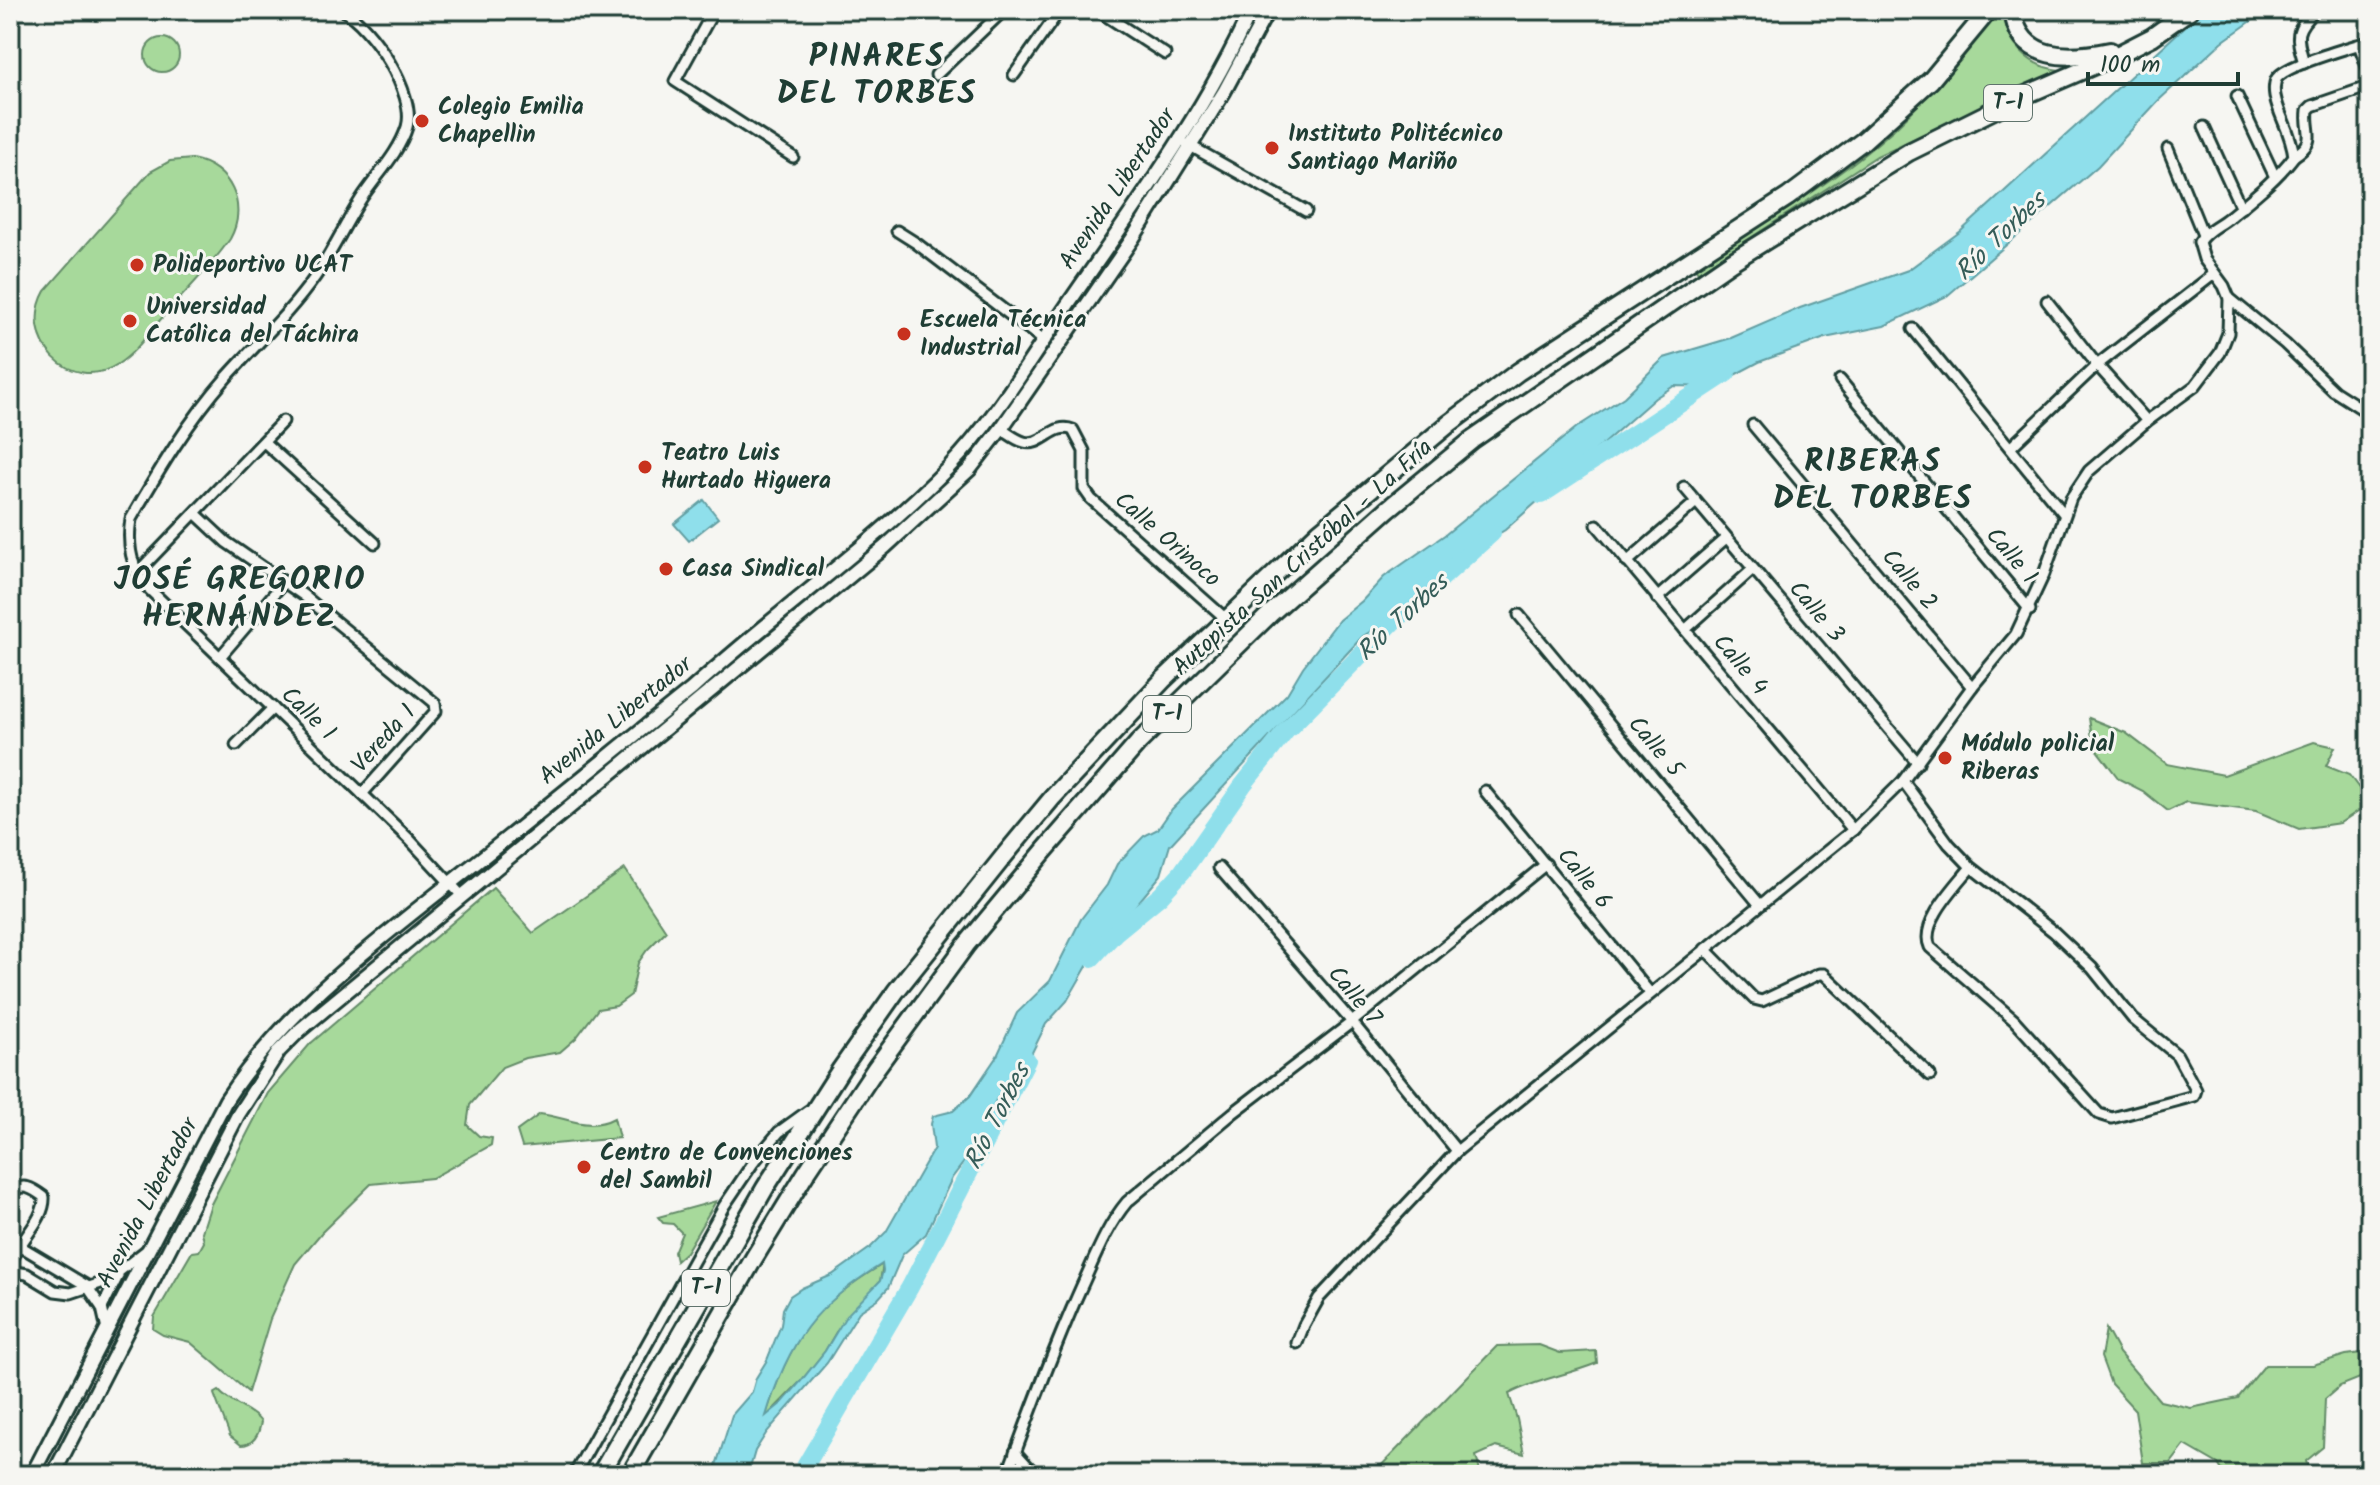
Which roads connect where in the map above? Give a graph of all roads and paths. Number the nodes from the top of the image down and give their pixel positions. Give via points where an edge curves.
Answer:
1 (83, 10) edge
2 (115, 10) edge
3 (342, 10) edge
4 (714, 10) edge
5 (1004, 10) edge
6 (1060, 10) edge
7 (1097, 10) edge
8 (1251, 10) edge
9 (1268, 10) edge
10 (1989, 10) edge
11 (2013, 10) edge
12 (2190, 10) edge
13 (2315, 10) edge
14 (2370, 41) edge
15 (2359, 45) junction
16 (2128, 48) junction
17 (1165, 54) dead end
18 (2304, 63) junction
19 (2370, 74) edge
20 (936, 75) dead end
21 (1014, 75) dead end
22 (2370, 86) edge
23 (2237, 96) dead end
24 (2204, 127) dead end
25 (1179, 139) junction
26 (1191, 146) junction
27 (2168, 149) dead end
28 (2294, 156) junction
29 (793, 157) dead end
30 (2275, 177) junction
31 (2241, 208) junction
32 (1306, 211) dead end
33 (897, 231) dead end
34 (2203, 235) junction
35 (2214, 274) junction
36 (2229, 298) junction
37 (2047, 301) dead end
38 (1913, 329) dead end
39 (1043, 340) junction
40 (2097, 365) junction
41 (1840, 380) dead end
42 (2370, 414) edge
43 (283, 421) dead end
44 (2147, 421) junction
45 (1753, 425) dead end
46 (1001, 429) junction
47 (264, 442) junction
48 (2011, 447) junction
49 (1684, 487) dead end
50 (1696, 502) junction
51 (195, 513) junction
52 (2064, 514) junction
53 (1597, 525) dead end
54 (1726, 538) junction
55 (375, 543) dead end
56 (1627, 562) junction
57 (1753, 569) junction
58 (136, 574) junction
59 (284, 582) junction
60 (1657, 598) junction
61 (2030, 610) junction
62 (1519, 615) dead end
63 (1225, 618) junction
64 (1685, 630) junction
65 (220, 657) junction
66 (1972, 687) junction
67 (273, 708) junction
68 (236, 745) dead end
69 (1918, 763) junction
70 (1903, 781) junction
71 (1485, 791) dead end
72 (362, 794) junction
73 (1853, 830) junction
74 (1546, 864) junction
75 (1971, 867) junction
76 (1219, 868) dead end
77 (451, 882) junction
78 (462, 896) junction
79 (1760, 905) junction
80 (1705, 949) junction
81 (1650, 993) junction
82 (1352, 1022) junction
83 (1930, 1075) dead end
84 (818, 1105) junction
85 (1457, 1151) junction
86 (10, 1193) edge
87 (20, 1246) junction
88 (150, 1248) junction
89 (10, 1262) edge
90 (10, 1271) edge
91 (120, 1273) junction
92 (87, 1286) junction
93 (102, 1308) junction
94 (107, 1330) junction
95 (1297, 1343) dead end
96 (1015, 1452) junction
97 (32, 1475) edge
98 (53, 1475) edge
99 (574, 1475) edge
100 (600, 1475) edge
101 (630, 1475) edge
102 (1007, 1475) edge
103 (1036, 1475) edge

1 - 2 street
3 - 58 street via 360,21 382,48 407,107 408,126 316,276 209,399 146,492 128,535
4 - 29 street via 675,81
5 - 20 street
6 - 21 street
7 - 17 street
8 - 25 main road, Avenida Libertador
9 - 26 main road, Avenida Libertador
10 - 63 highway, Autopista San Cristóbal - La Fría / T-1 via 1931,80 1840,160 1518,372 1373,486
11 - 16 highway via 2021,36 2054,56
12 - 16 highway, Autopista San Cristóbal - La Fría / T-1
13 - 18 street via 2298,31
14 - 15 street
15 - 18 street
15 - 19 street
16 - 101 highway, Autopista San Cristóbal - La Fría / T-1 via 1909,152 1574,367 1388,509 1205,675 1045,850 966,945 876,1068 754,1258
18 - 28 street via 2275,82
22 - 28 street via 2308,110 2310,140
23 - 30 street
24 - 31 street
25 - 26 street
25 - 39 main road, Avenida Libertador
26 - 32 street
26 - 46 main road, Avenida Libertador
27 - 34 street
28 - 30 street
30 - 31 street
31 - 34 street
33 - 39 street
34 - 35 street via 2199,250
35 - 36 street
35 - 40 street
36 - 42 street via 2334,391
36 - 44 street via 2228,333 2212,366 2181,398
37 - 40 street
38 - 48 street
39 - 77 main road, Avenida Libertador via 990,416 926,489 692,689
40 - 44 street
40 - 48 street
41 - 61 street, Calle 1
43 - 47 street
44 - 52 street via 2089,471
45 - 66 street, Calle 2
46 - 63 street, Calle Orinoco via 1026,443 1060,427 1073,430 1084,451 1084,489 1091,499
46 - 78 main road, Avenida Libertador via 970,469 885,547
47 - 51 street
47 - 55 street
48 - 52 street
49 - 50 street, Calle 3
50 - 54 street, Calle 3
50 - 56 street
51 - 58 street
51 - 59 street
52 - 61 street
53 - 56 street, Calle 4
54 - 57 street, Calle 3
54 - 60 street
56 - 60 street, Calle 4
57 - 64 street
57 - 69 street, Calle 3
58 - 65 street, Calle 1
59 - 65 street
59 - 72 street, Vereda 1 via 432,700 436,711
60 - 64 street, Calle 4
61 - 66 street
62 - 79 street, Calle 5
63 - 84 highway, Autopista San Cristóbal - La Fría / T-1 via 1053,797 896,991
64 - 73 street, Calle 4
65 - 67 street, Calle 1
66 - 69 street
67 - 68 street
67 - 72 street, Calle 1
69 - 70 street
70 - 73 street
70 - 75 street
71 - 74 street, Calle 6
72 - 77 street, Calle 1
73 - 79 street
74 - 81 street, Calle 6
74 - 82 street
75 - 75 street via 1927,931 1930,947 2014,1020 2099,1114 2112,1118 2194,1096 2196,1090 2177,1055 2133,1019 2054,932
76 - 82 street, Calle 7
77 - 78 street, Calle 1
77 - 88 main road, Avenida Libertador via 368,949 251,1062
78 - 98 main road, Avenida Libertador via 279,1051 238,1115
79 - 80 street
80 - 81 street
80 - 83 street via 1762,1001 1824,974
81 - 85 street
82 - 85 street, Calle 7
82 - 96 street via 1233,1113 1118,1213 1062,1331
84 - 99 street via 779,1132 724,1206
84 - 100 highway, Autopista San Cristóbal - La Fría / T-1
85 - 95 street via 1319,1298
86 - 87 street via 21,1186 44,1197 41,1213
87 - 89 street
87 - 92 street
88 - 91 street
88 - 94 main road, Avenida Libertador
90 - 92 street via 64,1294
91 - 92 street
91 - 93 street
92 - 93 street
93 - 94 street
94 - 97 main road, Avenida Libertador
96 - 102 street
96 - 103 street

